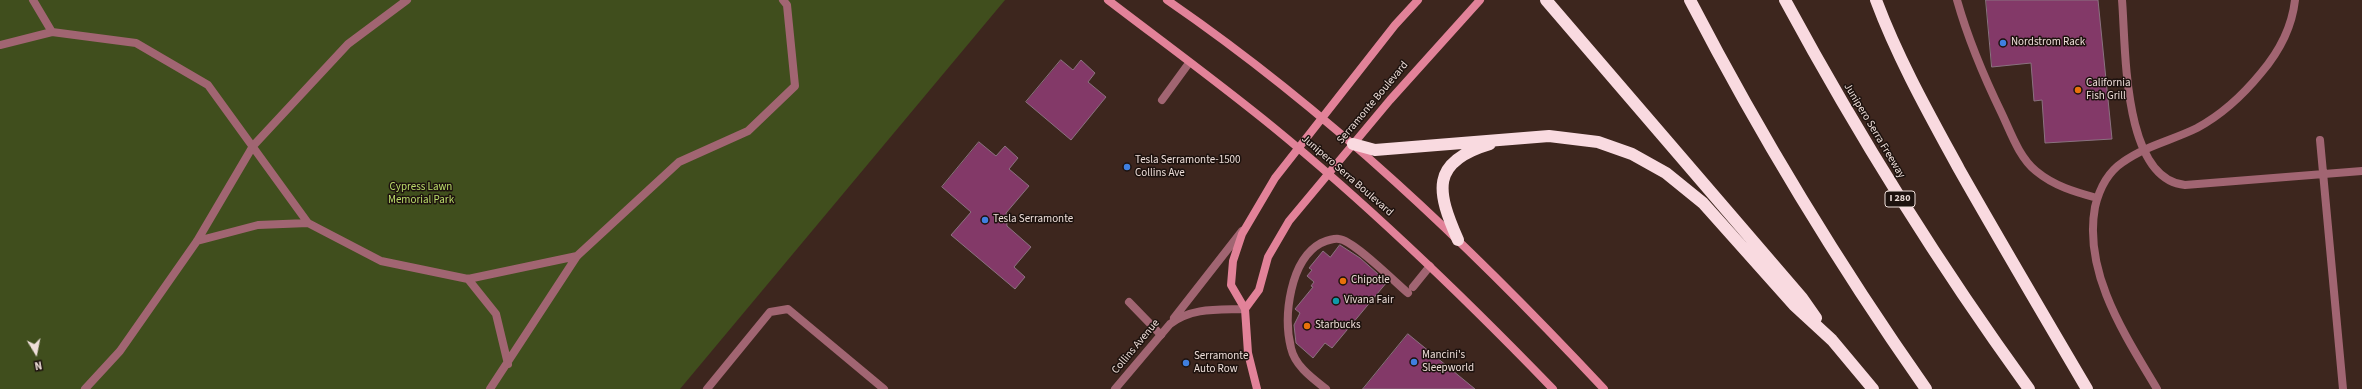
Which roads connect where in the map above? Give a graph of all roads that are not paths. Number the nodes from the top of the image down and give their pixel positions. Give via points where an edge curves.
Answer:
1 (34, 0) edge
2 (407, 0) edge
3 (782, 0) edge
4 (1108, 0) edge
5 (1167, 0) edge
6 (1418, 0) edge
7 (1480, 0) edge
8 (1546, 0) edge
9 (1690, 0) edge
10 (1785, 0) edge
11 (1876, 0) edge
12 (1957, 0) edge
13 (2122, 0) edge
14 (2294, 0) edge
15 (52, 32) junction
16 (0, 45) edge
17 (1189, 63) junction
18 (1162, 100) dead end
19 (1322, 117) junction
20 (1533, 136) junction
21 (2320, 140) dead end
22 (1353, 144) junction
23 (253, 146) junction
24 (1298, 148) junction
25 (2144, 150) junction
26 (2362, 171) edge
27 (1328, 174) junction
28 (2324, 174) junction
29 (2097, 198) junction
30 (308, 223) junction
31 (1246, 225) junction
32 (1458, 240) junction
33 (197, 241) junction
34 (577, 256) junction
35 (1430, 266) junction
36 (468, 279) junction
37 (1130, 302) dead end
38 (1245, 309) junction
39 (1170, 324) junction
40 (1161, 335) junction
41 (1832, 340) junction
42 (508, 364) junction
43 (85, 389) edge
44 (490, 389) edge
45 (707, 389) edge
46 (884, 389) edge
47 (1115, 389) edge
48 (1256, 389) edge
49 (1326, 389) edge
50 (1553, 389) edge
51 (1604, 389) edge
52 (1873, 389) edge
53 (1926, 389) edge
54 (2029, 389) edge
55 (2087, 389) edge
56 (2157, 389) edge
57 (2343, 389) edge

1 - 15 street
2 - 23 street via 348,44
3 - 34 street via 788,5 795,86 748,131 679,162
4 - 17 main road, Junipero Serra Boulevard
5 - 19 main road via 1246,56
6 - 19 main road
7 - 22 main road, Serramonte Boulevard via 1427,57
8 - 41 highway via 1802,298
9 - 53 highway via 1779,162 1861,294
10 - 54 highway, Junipero Serra Freeway / I 280 via 1814,55 1890,183
11 - 55 highway via 1908,75 1948,149
12 - 29 street via 1964,25 1988,84 2017,146 2026,159 2035,170 2052,182 2074,192
13 - 25 street via 2131,109
14 - 25 street via 2294,12 2277,51 2248,88 2212,119
15 - 16 street
15 - 23 street via 136,43 208,85
17 - 18 street
17 - 24 main road, Junipero Serra Boulevard
19 - 22 main road
19 - 24 main road
20 - 22 highway via 1375,150
20 - 32 highway via 1477,148 1448,167 1442,180 1442,196
20 - 41 highway via 1598,142 1632,154 1666,173 1703,203 1794,305
21 - 28 street
22 - 27 main road, Serramonte Boulevard
22 - 32 main road via 1416,198
23 - 30 street
23 - 33 street
24 - 27 main road, Junipero Serra Boulevard
24 - 31 main road via 1270,185
25 - 28 street via 2161,175 2178,184
25 - 29 street via 2117,166
26 - 28 street
27 - 35 main road, Junipero Serra Boulevard
27 - 38 main road, Serramonte Boulevard via 1278,238 1268,257 1259,290
28 - 57 street
29 - 56 street via 2093,245 2103,285 2130,342
30 - 33 street via 258,225
30 - 36 street via 381,261
31 - 38 main road via 1230,278 1233,291
31 - 39 street
32 - 51 main road
33 - 43 street via 120,351
34 - 36 street
34 - 42 street
35 - 49 street via 1410,290 1352,245 1339,239 1327,240 1314,247 1302,259 1295,275 1289,304 1291,348 1303,370
35 - 50 main road, Junipero Serra Boulevard
36 - 42 street via 496,314
37 - 40 street
38 - 39 street, Collins Avenue via 1198,310
38 - 48 main road via 1248,353
39 - 40 street, Collins Avenue
40 - 47 street, Collins Avenue
41 - 52 highway
42 - 44 street
45 - 46 street via 770,312 788,309

